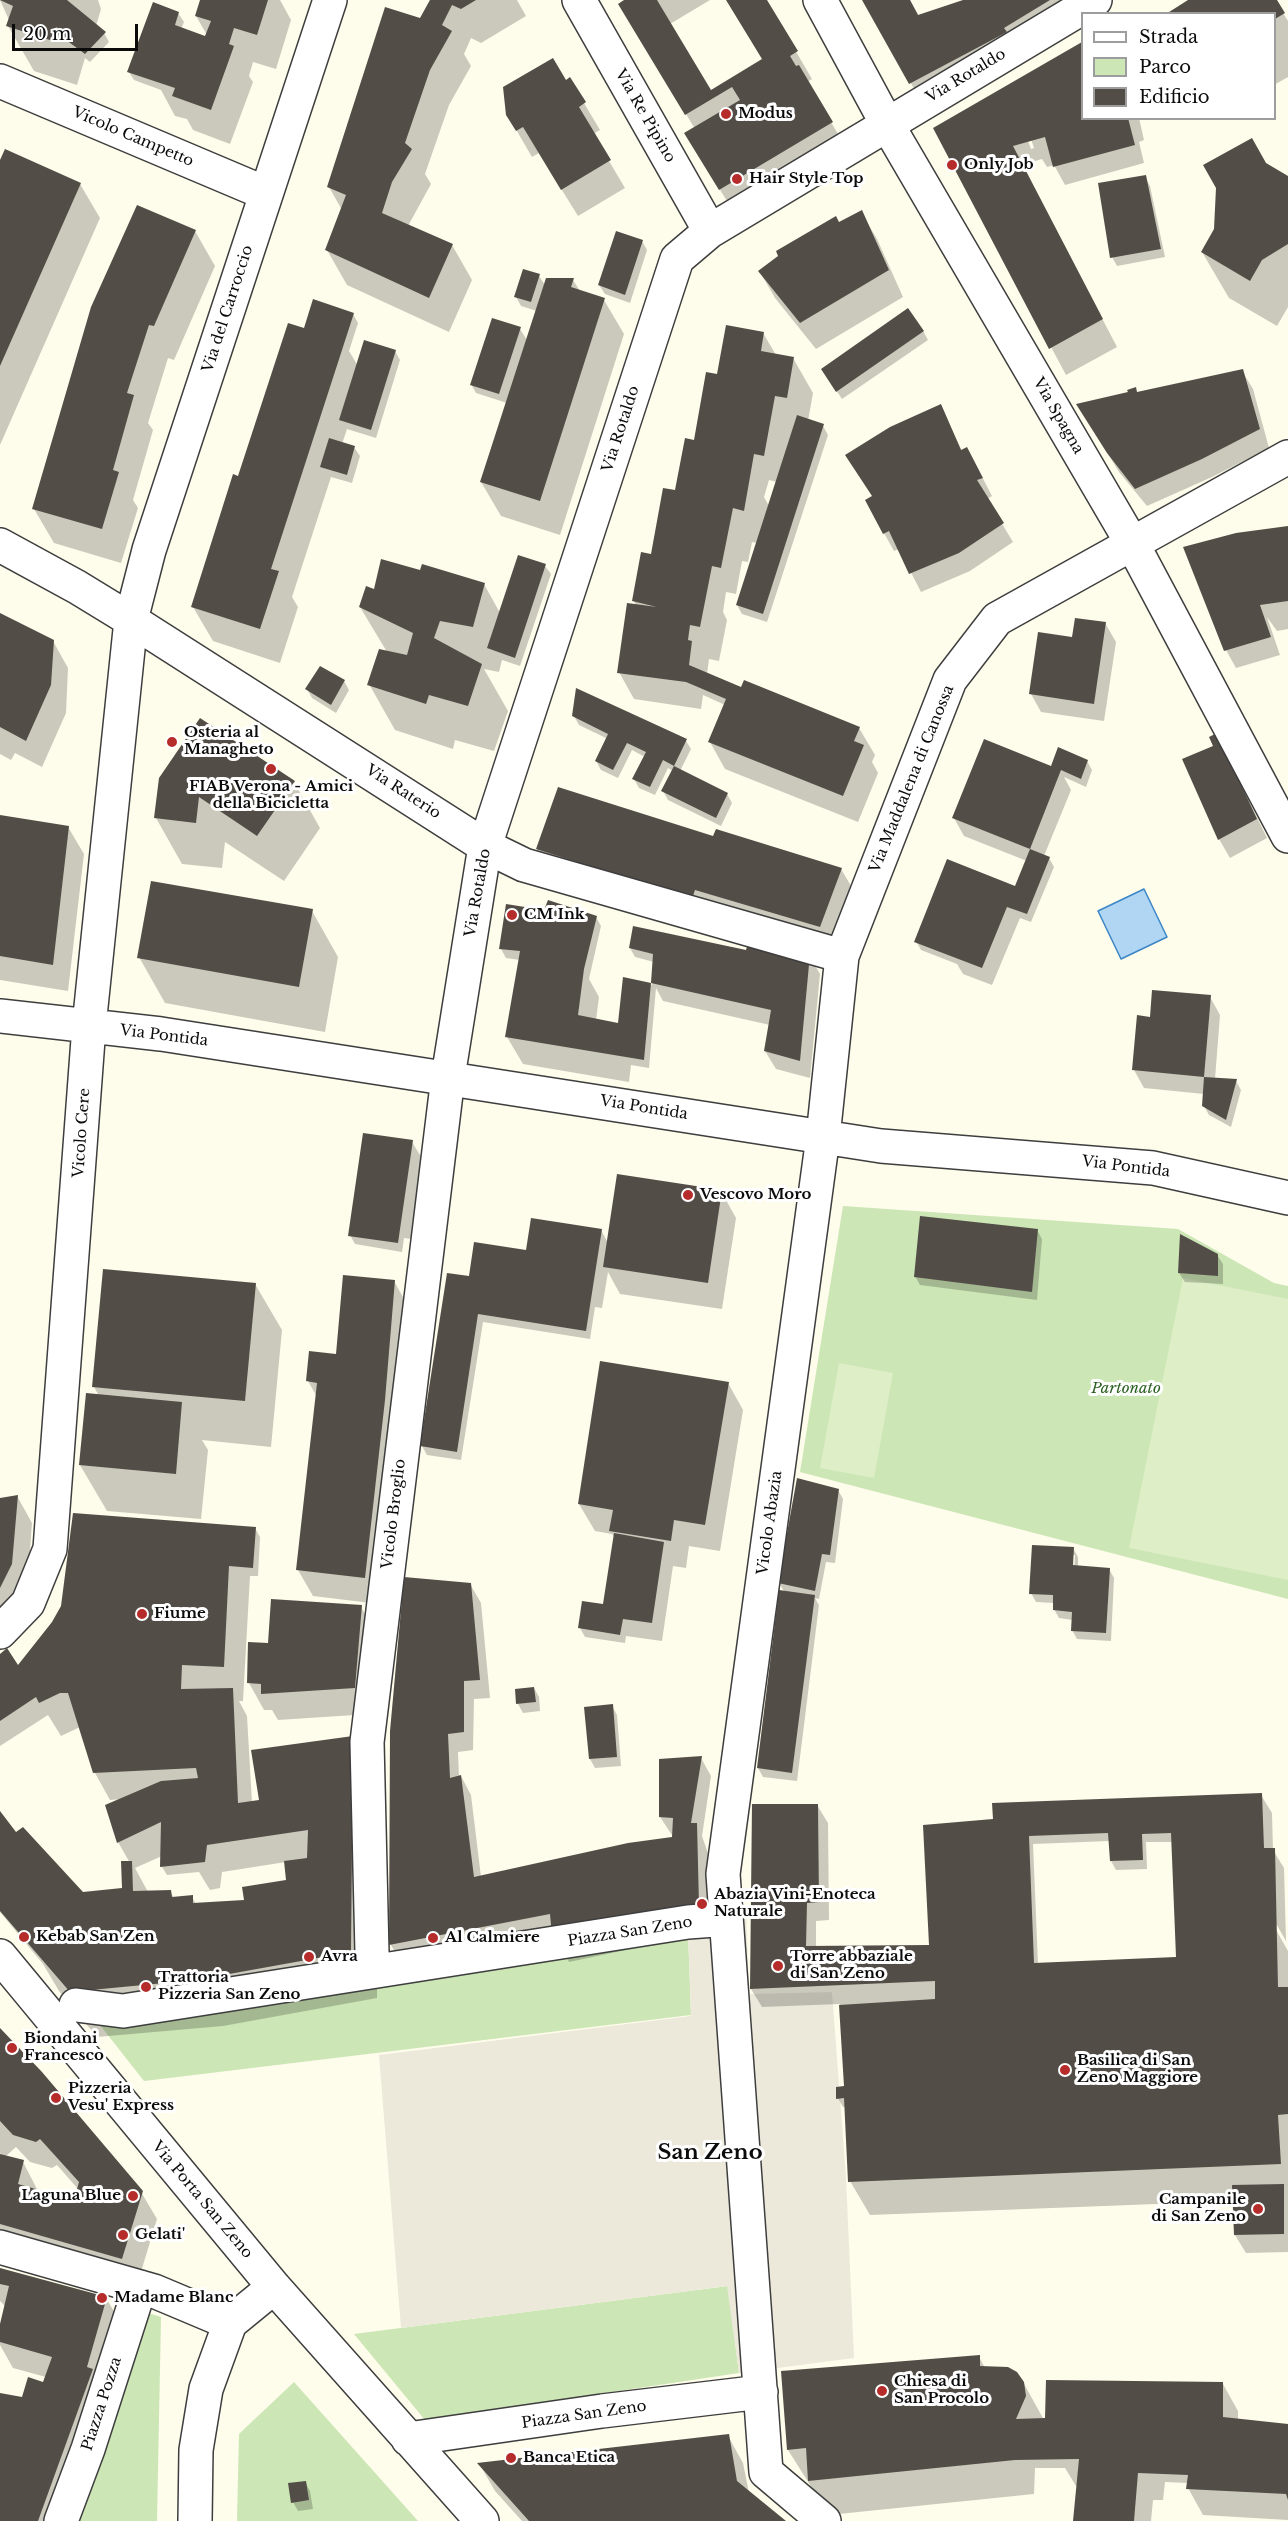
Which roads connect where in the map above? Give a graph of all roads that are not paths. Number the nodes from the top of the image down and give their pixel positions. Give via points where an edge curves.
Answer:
1 (330, 0) edge
2 (579, 0) edge
3 (820, 0) edge
4 (1095, 0) edge
5 (0, 81) edge
6 (887, 124) junction
7 (266, 193) junction
8 (710, 231) junction
9 (1288, 457) edge
10 (0, 545) edge
11 (1132, 545) junction
12 (131, 620) junction
13 (1288, 836) edge
14 (485, 846) junction
15 (843, 956) junction
16 (0, 1016) edge
17 (89, 1026) junction
18 (448, 1077) junction
19 (823, 1137) junction
20 (1288, 1198) edge
21 (0, 1632) edge
22 (725, 1910) junction
23 (372, 1953) dead end
24 (0, 1956) edge
25 (75, 2005) dead end
26 (0, 2247) edge
27 (140, 2287) junction
28 (274, 2287) junction
29 (230, 2323) junction
30 (761, 2381) junction
31 (408, 2439) junction
32 (61, 2521) edge
33 (195, 2521) edge
34 (482, 2521) edge
35 (824, 2521) edge

1 - 7 street, Via del Carroccio
2 - 8 street, Via Re Pipino
3 - 6 street, Via Spagna
4 - 6 street, Via Rotaldo
5 - 7 street, Vicolo Campetto
6 - 8 street, Via Rotaldo
6 - 11 street, Via Spagna
7 - 12 street, Via del Carroccio via 149,550
8 - 14 street, Via Rotaldo via 677,260
9 - 11 street, Via Maddalena di Canossa
10 - 12 street, Via Raterio
11 - 13 street, Via Spagna
11 - 15 street, Via Maddalena di Canossa via 997,619 950,680
12 - 14 street, Via Raterio
12 - 17 street, Vicolo Cere
14 - 15 street, Via Raterio via 524,865
14 - 18 street, Via Rotaldo
15 - 19 street, Via Maddalena di Canossa
16 - 17 street, Via Pontida
17 - 18 street, Via Pontida
17 - 21 street, Vicolo Cere via 50,1549 28,1603
18 - 19 street, Via Pontida
18 - 23 street, Vicolo Broglio via 367,1742
19 - 20 street, Via Pontida via 881,1146 1153,1168
19 - 22 street, Vicolo Abazia via 723,1874
22 - 25 street, Piazza San Zeno via 715,1920 123,2011
22 - 30 street
24 - 28 street, Via Porta San Zeno
26 - 27 street
27 - 29 street
27 - 32 street, Piazza Pozza
28 - 29 street
28 - 31 street, Via Porta San Zeno
29 - 33 street via 204,2400 196,2450
30 - 31 street, Piazza San Zeno via 602,2411
30 - 35 street via 766,2472
31 - 34 street

